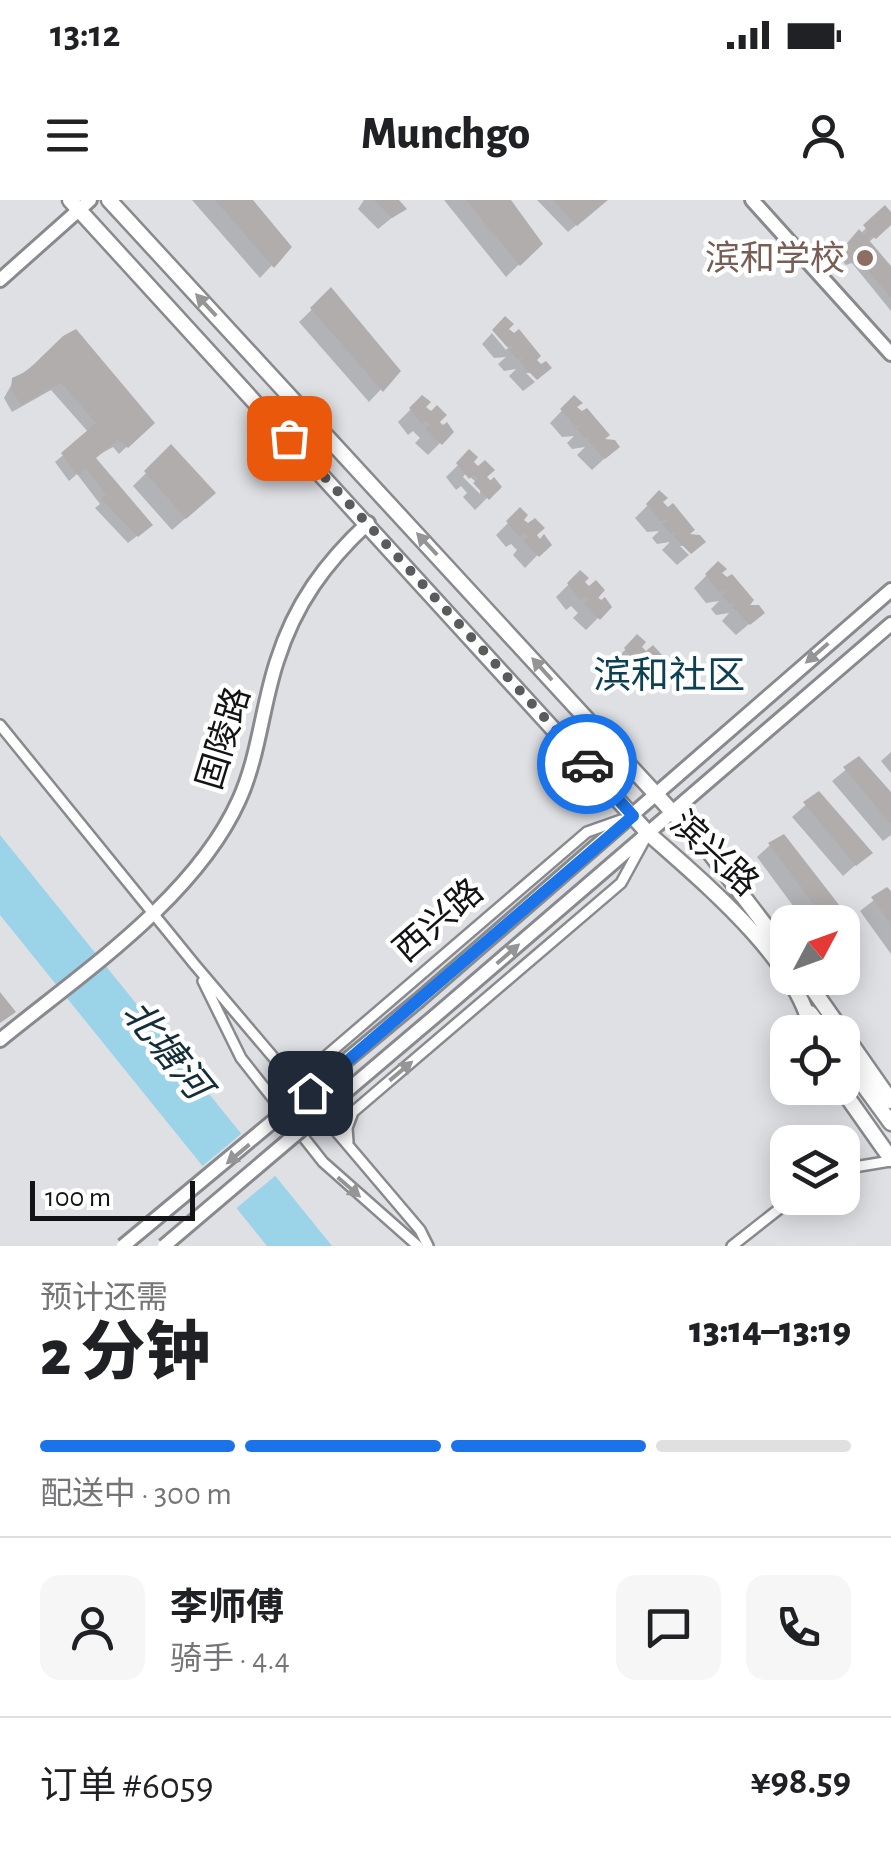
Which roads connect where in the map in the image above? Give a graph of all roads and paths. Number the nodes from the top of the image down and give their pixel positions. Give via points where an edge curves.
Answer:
1 (109, 200) edge
2 (752, 200) edge
3 (79, 203) edge
4 (0, 280) edge
5 (891, 354) edge
6 (368, 523) junction
7 (891, 590) edge
8 (891, 624) edge
9 (0, 724) edge
10 (656, 794) junction
11 (672, 814) junction
12 (633, 816) junction
13 (648, 833) junction
14 (152, 911) junction
15 (770, 932) edge
16 (195, 965) junction
17 (817, 995) edge
18 (807, 1008) junction
19 (808, 1015) edge
20 (812, 1015) edge
21 (0, 1040) edge
22 (283, 1067) junction
23 (860, 1081) edge
24 (891, 1101) edge
25 (853, 1105) edge
26 (891, 1124) edge
27 (348, 1145) junction
28 (891, 1161) edge
29 (860, 1166) edge
30 (771, 1215) edge
31 (123, 1246) edge
32 (164, 1246) edge
33 (418, 1246) edge
34 (428, 1246) edge
35 (732, 1246) edge

10 -> 1 main road, 滨兴路
2 - 5 main road
3 - 4 main road
3 - 6 main road, 滨兴路
6 - 12 main road, 滨兴路
6 - 14 main road, 固陵路 via 312,583 293,618 240,799 198,868
7 -> 10 main road, 西兴路
8 - 11 main road, 西兴路
9 - 14 street
10 - 11 main road, 滨兴路
10 - 12 main road, 西兴路
11 - 13 main road, 西兴路
11 - 15 main road, 滨兴路
12 - 13 main road, 滨兴路
12 - 22 street, 西兴路 via 587,832 318,1063
12 -> 31 main road, 西兴路, bridge
13 - 18 main road, 滨兴路 via 748,926
27 -> 13 street, 西兴路 via 353,1112 620,883
32 -> 13 main road, 西兴路, bridge
14 - 16 street
14 - 21 main road, 固陵路
16 - 22 street
16 -> 33 street via 241,1058 311,1148
17 - 24 main road
18 - 19 main road, 滨兴路
18 - 20 main road
22 - 27 street
23 - 26 main road
25 - 28 main road
27 - 34 street
28 - 29 street
30 - 35 street

